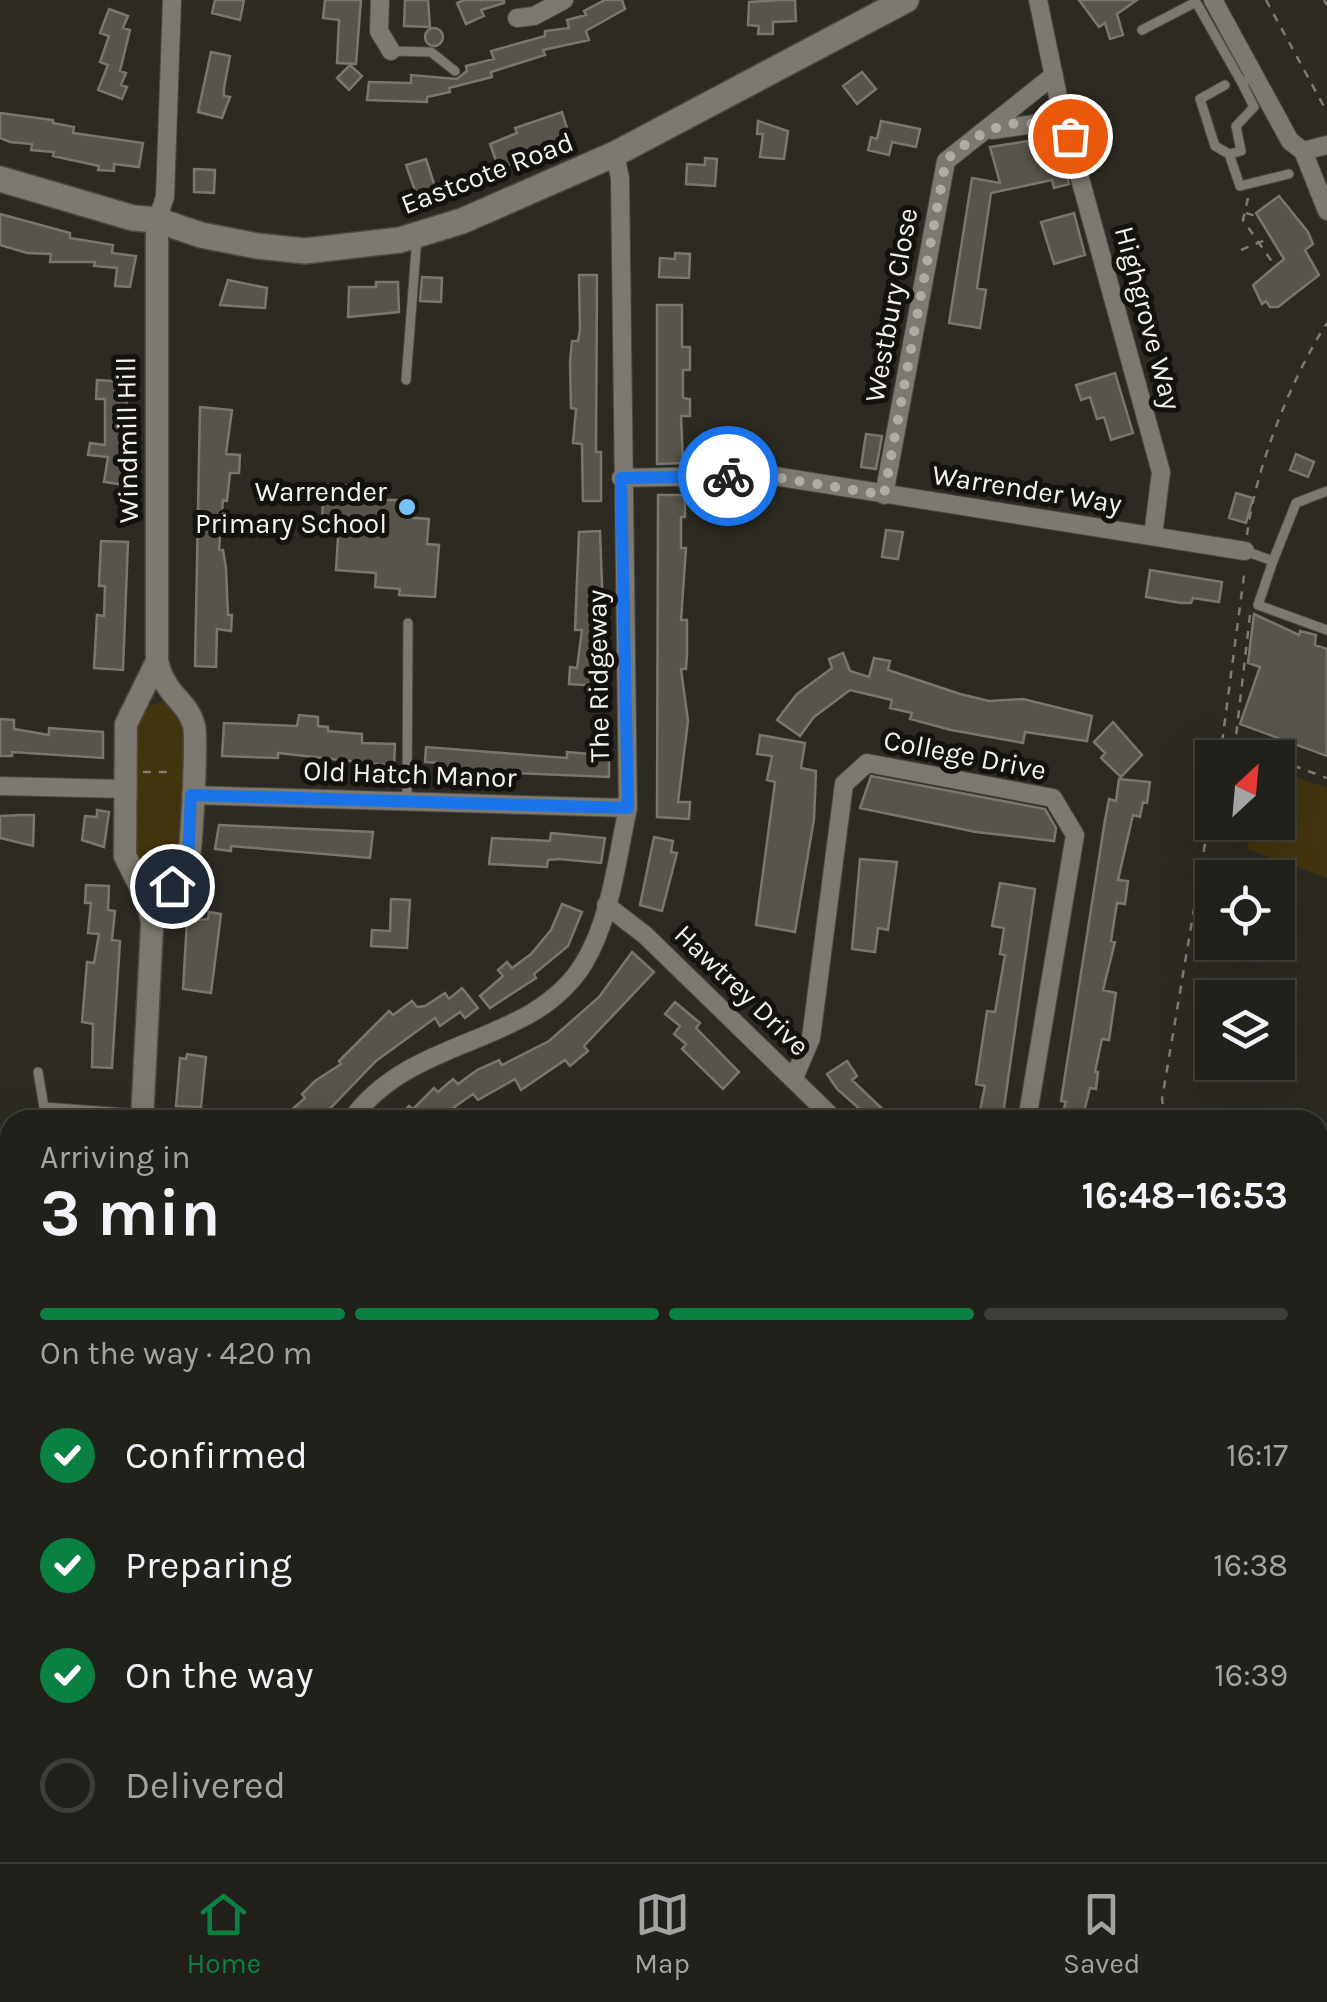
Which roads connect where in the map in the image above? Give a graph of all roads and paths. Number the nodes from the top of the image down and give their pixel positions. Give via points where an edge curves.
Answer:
1 (172, 0) edge
2 (380, 0) edge
3 (564, 0) edge
4 (906, 0) edge
5 (1038, 0) edge
6 (1266, 0) edge
7 (1211, 2) edge
8 (517, 18) dead end
9 (1142, 30) dead end
10 (391, 51) joint
11 (455, 72) dead end
12 (1054, 76) junction
13 (1248, 80) junction
14 (1226, 85) dead end
15 (1327, 112) edge
16 (1070, 136) junction
17 (973, 137) junction
18 (1327, 145) edge
19 (1303, 152) junction
20 (615, 154) junction
21 (1228, 154) junction
22 (1289, 174) dead end
23 (0, 179) edge
24 (1244, 185) junction
25 (1327, 211) edge
26 (1245, 212) junction
27 (1259, 217) dead end
28 (157, 220) junction
29 (417, 234) junction
30 (1270, 238) dead end
31 (1260, 244) junction
32 (1241, 250) dead end
33 (1275, 266) dead end
34 (1327, 323) edge
35 (406, 380) dead end
36 (621, 478) junction
37 (1327, 491) edge
38 (884, 495) junction
39 (1153, 536) junction
40 (1245, 551) junction
41 (1273, 561) junction
42 (1258, 605) junction
43 (408, 622) dead end
44 (1327, 630) edge
45 (157, 660) junction
46 (1222, 740) edge
47 (1235, 740) edge
48 (1295, 766) edge
49 (1327, 778) edge
50 (131, 780) junction
51 (189, 784) junction
52 (0, 786) edge
53 (407, 802) junction
54 (628, 808) junction
55 (1206, 840) edge
56 (606, 905) junction
57 (152, 926) junction
58 (38, 1072) dead end
59 (794, 1078) junction
60 (80, 1110) edge
61 (142, 1110) edge
62 (361, 1110) edge
63 (825, 1110) edge
64 (1029, 1110) edge
65 (1163, 1110) edge

1 - 28 street via 166,196
2 - 10 street via 379,31
3 - 8 street
4 - 20 main road, Eastcote Road
5 - 12 street, Highgrove Way
6 - 15 path
7 - 9 lane
7 - 13 street
10 - 11 lane via 431,52
12 - 16 street, Highgrove Way
12 - 17 street, Westbury Close
13 - 19 street
13 - 21 lane via 1254,107 1236,126 1241,150
14 - 21 lane via 1200,99 1215,146
16 - 17 street via 1013,124
16 - 39 street, Highgrove Way via 1161,472
17 - 38 street, Westbury Close via 946,160
18 - 19 street
19 - 25 street
20 - 29 main road, Eastcote Road
20 - 36 street, The Ridgeway
21 - 24 lane
22 - 24 lane
23 - 28 main road, Eastcote Road
24 - 26 path
26 - 27 path
26 - 31 path via 1243,220
28 - 29 main road, Eastcote Road via 200,235 304,252
28 - 45 street, Windmill Hill
29 - 35 lane
30 - 31 path
31 - 32 path
31 - 33 path
34 - 40 path via 1283,411
36 - 38 street, Warrender Way via 768,476
36 - 54 street, The Ridgeway
37 - 41 lane via 1296,504
38 - 39 street, Warrender Way
39 - 40 street, Warrender Way
40 - 41 lane
40 - 46 path
41 - 42 lane
42 - 44 lane
42 - 47 path via 1250,610
43 - 53 lane
45 - 50 street, Windmill Hill via 126,724
45 - 51 street, Windmill Hill via 166,690 192,720
48 - 49 path
50 - 51 path
50 - 52 street
50 - 57 street, Windmill Hill via 125,856
51 - 53 street, Old Hatch Manor
51 - 57 street, Windmill Hill via 188,863 158,905
53 - 54 street, Old Hatch Manor
54 - 56 street, The Ridgeway
55 - 65 path
56 - 59 street, Hawtrey Drive
56 - 62 street, The Ridgeway via 581,968 538,1009 422,1059
57 - 61 street, Windmill Hill
58 - 60 lane via 44,1106
59 - 63 street, Hawtrey Drive
59 - 64 street, College Drive via 811,1038 844,784 866,763 1053,798 1075,835

